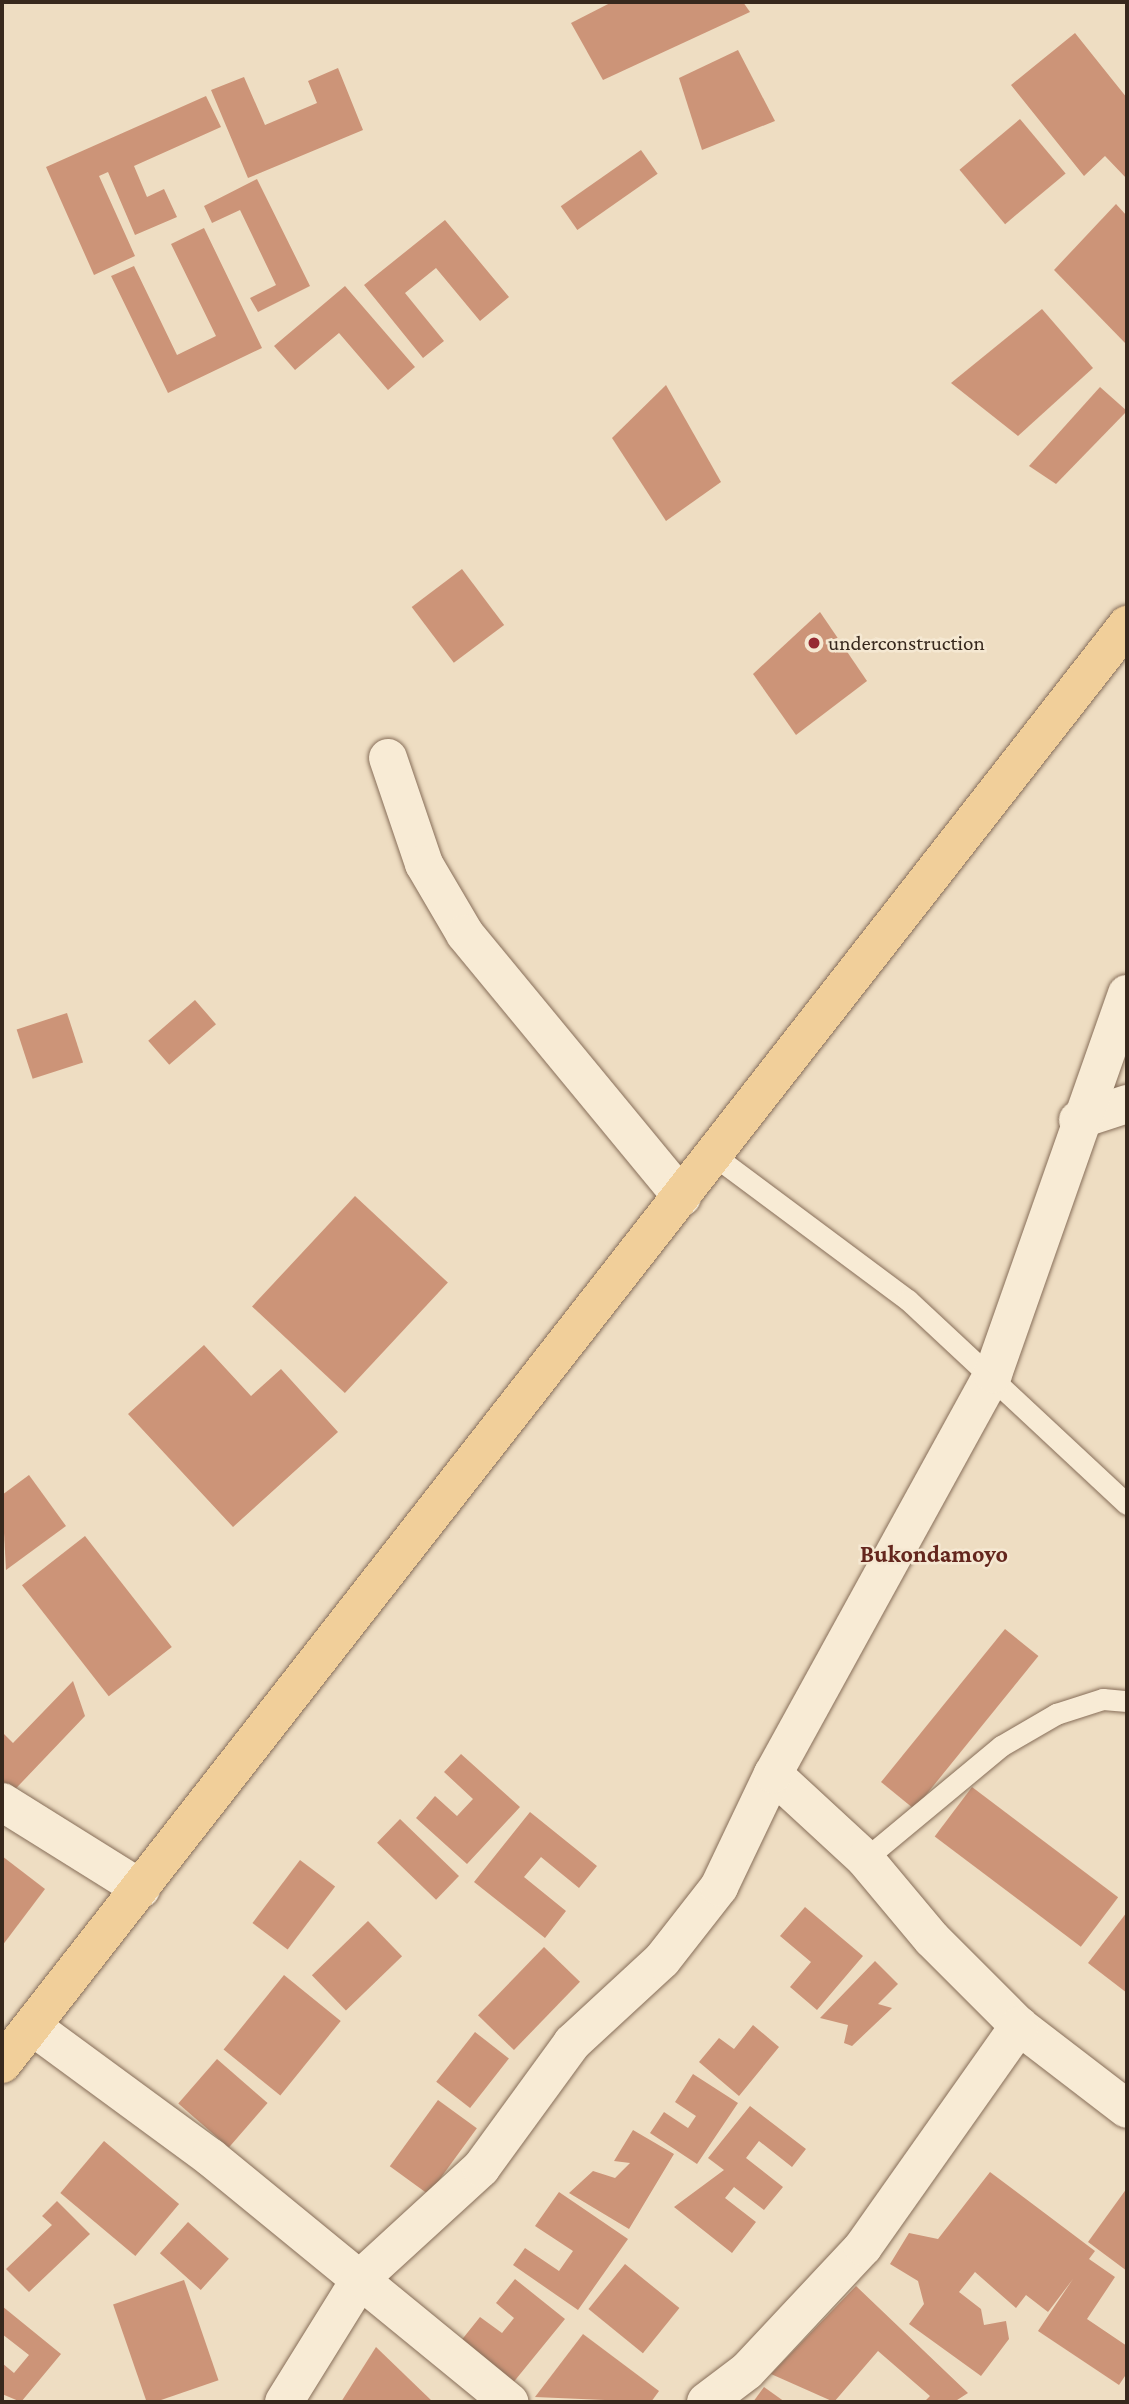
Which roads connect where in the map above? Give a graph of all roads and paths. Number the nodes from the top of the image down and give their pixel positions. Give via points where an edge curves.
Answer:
1 (1127, 625) edge
2 (388, 758) dead end
3 (1127, 994) edge
4 (1127, 1104) edge
5 (1078, 1120) junction
6 (716, 1157) junction
7 (682, 1197) junction
8 (993, 1374) junction
9 (1127, 1504) edge
10 (1127, 1701) edge
11 (773, 1774) junction
12 (2, 1802) edge
13 (865, 1859) junction
14 (141, 1889) junction
15 (1018, 2026) junction
16 (33, 2027) junction
17 (2, 2064) edge
18 (1127, 2109) edge
19 (361, 2278) junction
20 (284, 2402) edge
21 (509, 2402) edge
22 (706, 2402) edge

1 - 6 main road
2 - 7 street via 424,864 465,934
3 - 5 street
4 - 5 street
5 - 8 street
6 - 7 main road
6 - 8 lane via 908,1300
7 - 14 main road
8 - 9 lane
8 - 11 street
10 - 13 lane via 1103,1699 1056,1714 1000,1746
11 - 13 street
11 - 19 street via 719,1887 677,1941 572,2043 481,2168
12 - 14 street
13 - 15 street via 932,1939
14 - 16 main road
15 - 18 street
15 - 22 street via 863,2247 747,2371
16 - 17 main road
16 - 19 street
19 - 20 street
19 - 21 street

